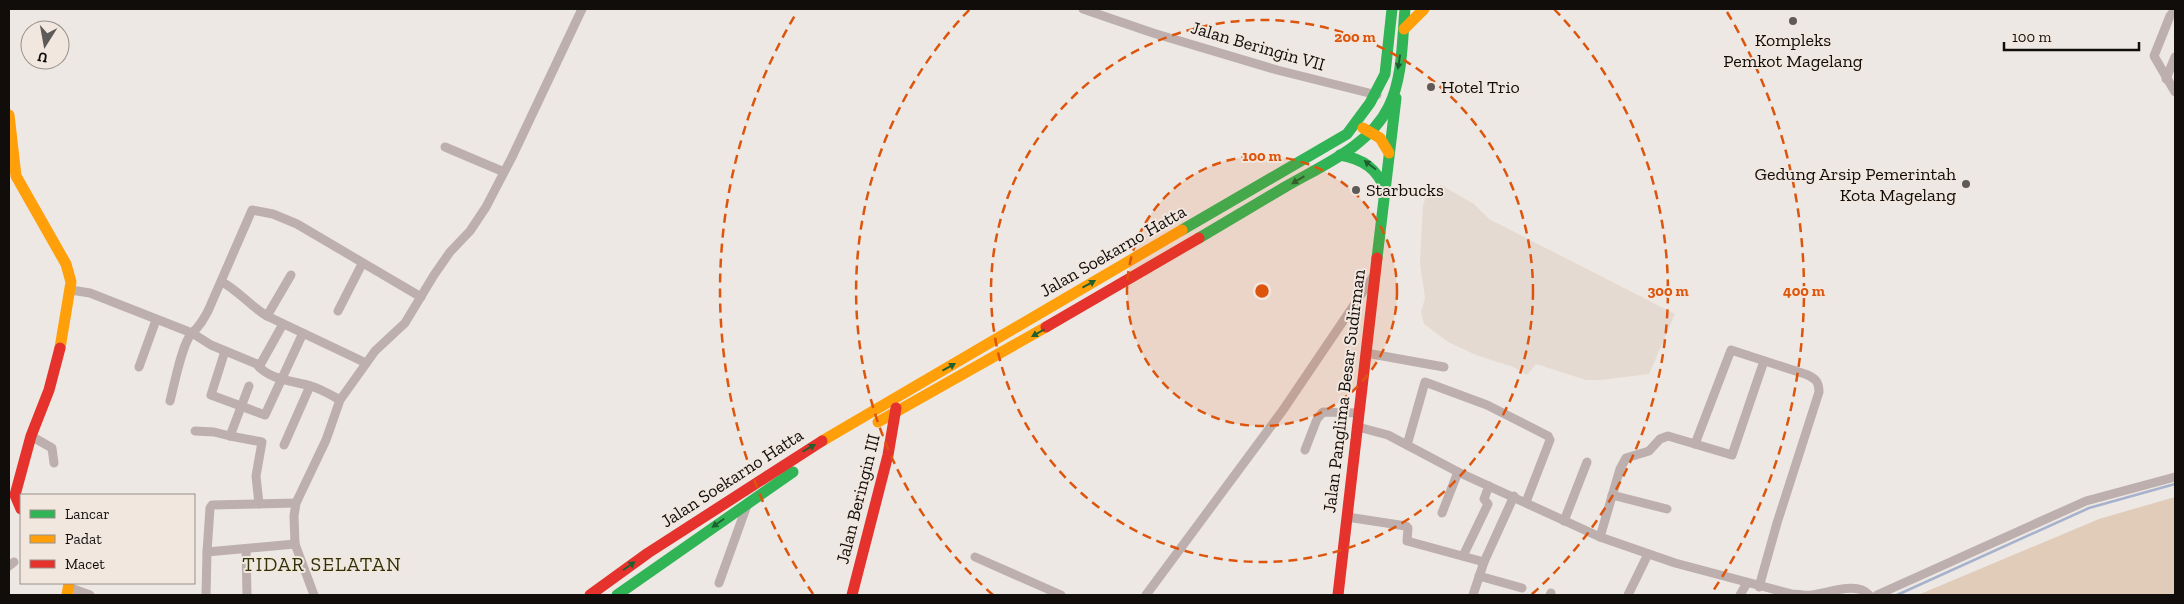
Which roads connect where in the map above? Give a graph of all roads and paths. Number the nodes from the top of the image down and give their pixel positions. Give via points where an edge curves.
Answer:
1 (582, 9) edge
2 (1083, 9) edge
3 (1392, 9) edge
4 (1405, 9) edge
5 (1424, 9) edge
6 (2175, 10) edge
7 (1404, 29) junction
8 (2175, 57) edge
9 (2166, 79) junction
10 (2175, 92) edge
11 (1386, 98) junction
12 (9, 116) edge
13 (1383, 116) junction
14 (1371, 131) junction
15 (1347, 134) junction
16 (445, 147) dead end
17 (1389, 153) junction
18 (1340, 155) junction
19 (504, 172) junction
20 (1386, 191) junction
21 (1165, 242) junction
22 (1170, 254) junction
23 (362, 264) junction
24 (1376, 271) junction
25 (291, 275) dead end
26 (222, 282) junction
27 (71, 290) junction
28 (420, 297) junction
29 (338, 311) dead end
30 (267, 316) junction
31 (156, 320) junction
32 (283, 324) junction
33 (192, 333) junction
34 (303, 333) junction
35 (225, 351) junction
36 (1366, 353) junction
37 (1764, 361) junction
38 (366, 363) junction
39 (139, 367) dead end
40 (259, 367) junction
41 (1444, 368) dead end
42 (281, 379) junction
43 (249, 386) dead end
44 (310, 386) junction
45 (897, 397) junction
46 (340, 400) junction
47 (170, 401) dead end
48 (241, 407) junction
49 (896, 412) junction
50 (1359, 413) junction
51 (1358, 427) junction
52 (195, 431) dead end
53 (30, 436) junction
54 (230, 436) junction
55 (1695, 444) junction
56 (284, 445) dead end
57 (1407, 446) junction
58 (1305, 450) dead end
59 (1587, 462) dead end
60 (54, 463) dead end
61 (1458, 472) junction
62 (2175, 477) edge
63 (1489, 486) junction
64 (1612, 495) junction
65 (1514, 496) junction
66 (1526, 502) junction
67 (296, 503) junction
68 (748, 503) junction
69 (259, 504) junction
70 (20, 507) edge
71 (1667, 509) dead end
72 (1442, 513) dead end
73 (1347, 517) junction
74 (1564, 521) junction
75 (1600, 537) junction
76 (295, 544) junction
77 (246, 549) junction
78 (207, 552) junction
79 (1648, 554) junction
80 (1463, 556) junction
81 (975, 557) dead end
82 (1484, 562) junction
83 (1479, 576) junction
84 (719, 583) dead end
85 (1747, 583) junction
86 (1760, 587) junction
87 (69, 588) edge
88 (1522, 588) dead end
89 (86, 593) edge
90 (206, 595) edge
91 (247, 595) edge
92 (314, 595) edge
93 (590, 595) edge
94 (617, 595) edge
95 (852, 595) edge
96 (1061, 595) edge
97 (1146, 595) edge
98 (1338, 595) edge
99 (1473, 595) edge
100 (1628, 595) edge
101 (1740, 595) edge
102 (1870, 595) edge
103 (1877, 595) edge

1 - 19 street
2 - 11 street, Jalan Beringin VII via 1269,67
3 - 11 main road
4 - 7 main road
5 - 7 main road
6 - 9 street via 2154,56
7 -> 11 main road via 1396,81
8 - 9 street
9 - 10 street
11 - 13 main road, Jalan Soekarno Hatta
11 - 15 main road
11 - 17 main road
12 - 27 main road via 16,176 66,264
13 - 14 main road, Jalan Soekarno Hatta
13 - 17 main road
14 - 15 main road via 1364,128
14 - 17 main road via 1380,138
14 - 18 main road, Jalan Soekarno Hatta
15 - 21 main road, Jalan Soekarno Hatta
16 - 19 street
17 - 20 main road, Jalan Panglima Besar Sudirman
20 -> 18 main road via 1372,166 1357,158
18 -> 22 main road, Jalan Soekarno Hatta
19 - 28 street via 470,231 450,252
20 - 24 main road, Jalan Panglima Besar Sudirman
21 - 22 main road
45 -> 21 main road, Jalan Soekarno Hatta
22 -> 49 main road, Jalan Soekarno Hatta via 1006,352
23 - 26 street via 297,224 252,210
23 - 28 street
23 - 29 street
24 - 36 main road, Jalan Panglima Besar Sudirman
24 - 97 street via 1284,410
25 - 30 street
26 - 30 street
26 - 33 street via 200,327
27 - 31 street via 90,293
27 - 53 main road via 53,377
28 - 38 street via 405,323
30 - 32 street
31 - 33 street
31 - 39 street
32 - 34 street
32 - 40 street
33 - 35 street
33 - 47 street via 178,365
34 - 38 street
34 - 42 street
35 - 40 street
35 - 48 street via 210,393 214,398
36 - 41 street
36 - 50 main road, Jalan Panglima Besar Sudirman
37 - 55 street via 1731,350
37 - 55 street via 1732,456
37 - 86 street via 1810,376 1819,384 1819,392 1777,522
38 - 46 street
40 - 42 street
42 - 44 street
42 - 48 street via 265,415
43 - 48 street
44 - 46 street
44 - 56 street
45 - 49 main road
93 -> 45 main road, Jalan Soekarno Hatta via 762,477
46 - 67 street via 326,440
48 - 54 street
49 - 68 main road, Jalan Soekarno Hatta via 812,459
49 - 95 main road, Jalan Beringin III
50 - 51 main road, Jalan Panglima Besar Sudirman
50 - 58 street via 1323,412
51 - 57 street via 1388,435
51 - 73 main road, Jalan Panglima Besar Sudirman
52 - 54 street
53 - 60 street via 52,448
53 - 70 main road via 15,495
54 - 69 street via 262,442 256,476
55 - 64 street via 1668,436 1660,439 1653,449 1626,458
57 - 61 street
57 - 66 street via 1425,382 1505,413 1550,438
59 - 74 street
61 - 63 street
61 - 72 street
62 - 103 street via 2086,501
63 - 65 street
63 - 80 street via 1484,499 1487,505
64 - 71 street
64 - 75 street
65 - 66 street
65 - 82 street
66 - 74 street
67 - 69 street
67 - 76 street
68 - 84 street
68 -> 94 main road, Jalan Soekarno Hatta
69 - 78 street via 212,506
73 - 80 street via 1406,526 1407,541
73 - 98 main road, Jalan Panglima Besar Sudirman
74 - 75 street
75 - 79 street
76 - 77 street
76 - 92 street
77 - 78 street
77 - 91 street
78 - 90 street
79 - 85 street
79 - 100 street
80 - 82 street
81 - 96 street
82 - 83 street
83 - 88 street
83 - 99 street
85 - 86 street
85 - 101 street
86 - 102 street via 1808,595 1856,588
87 - 89 street

